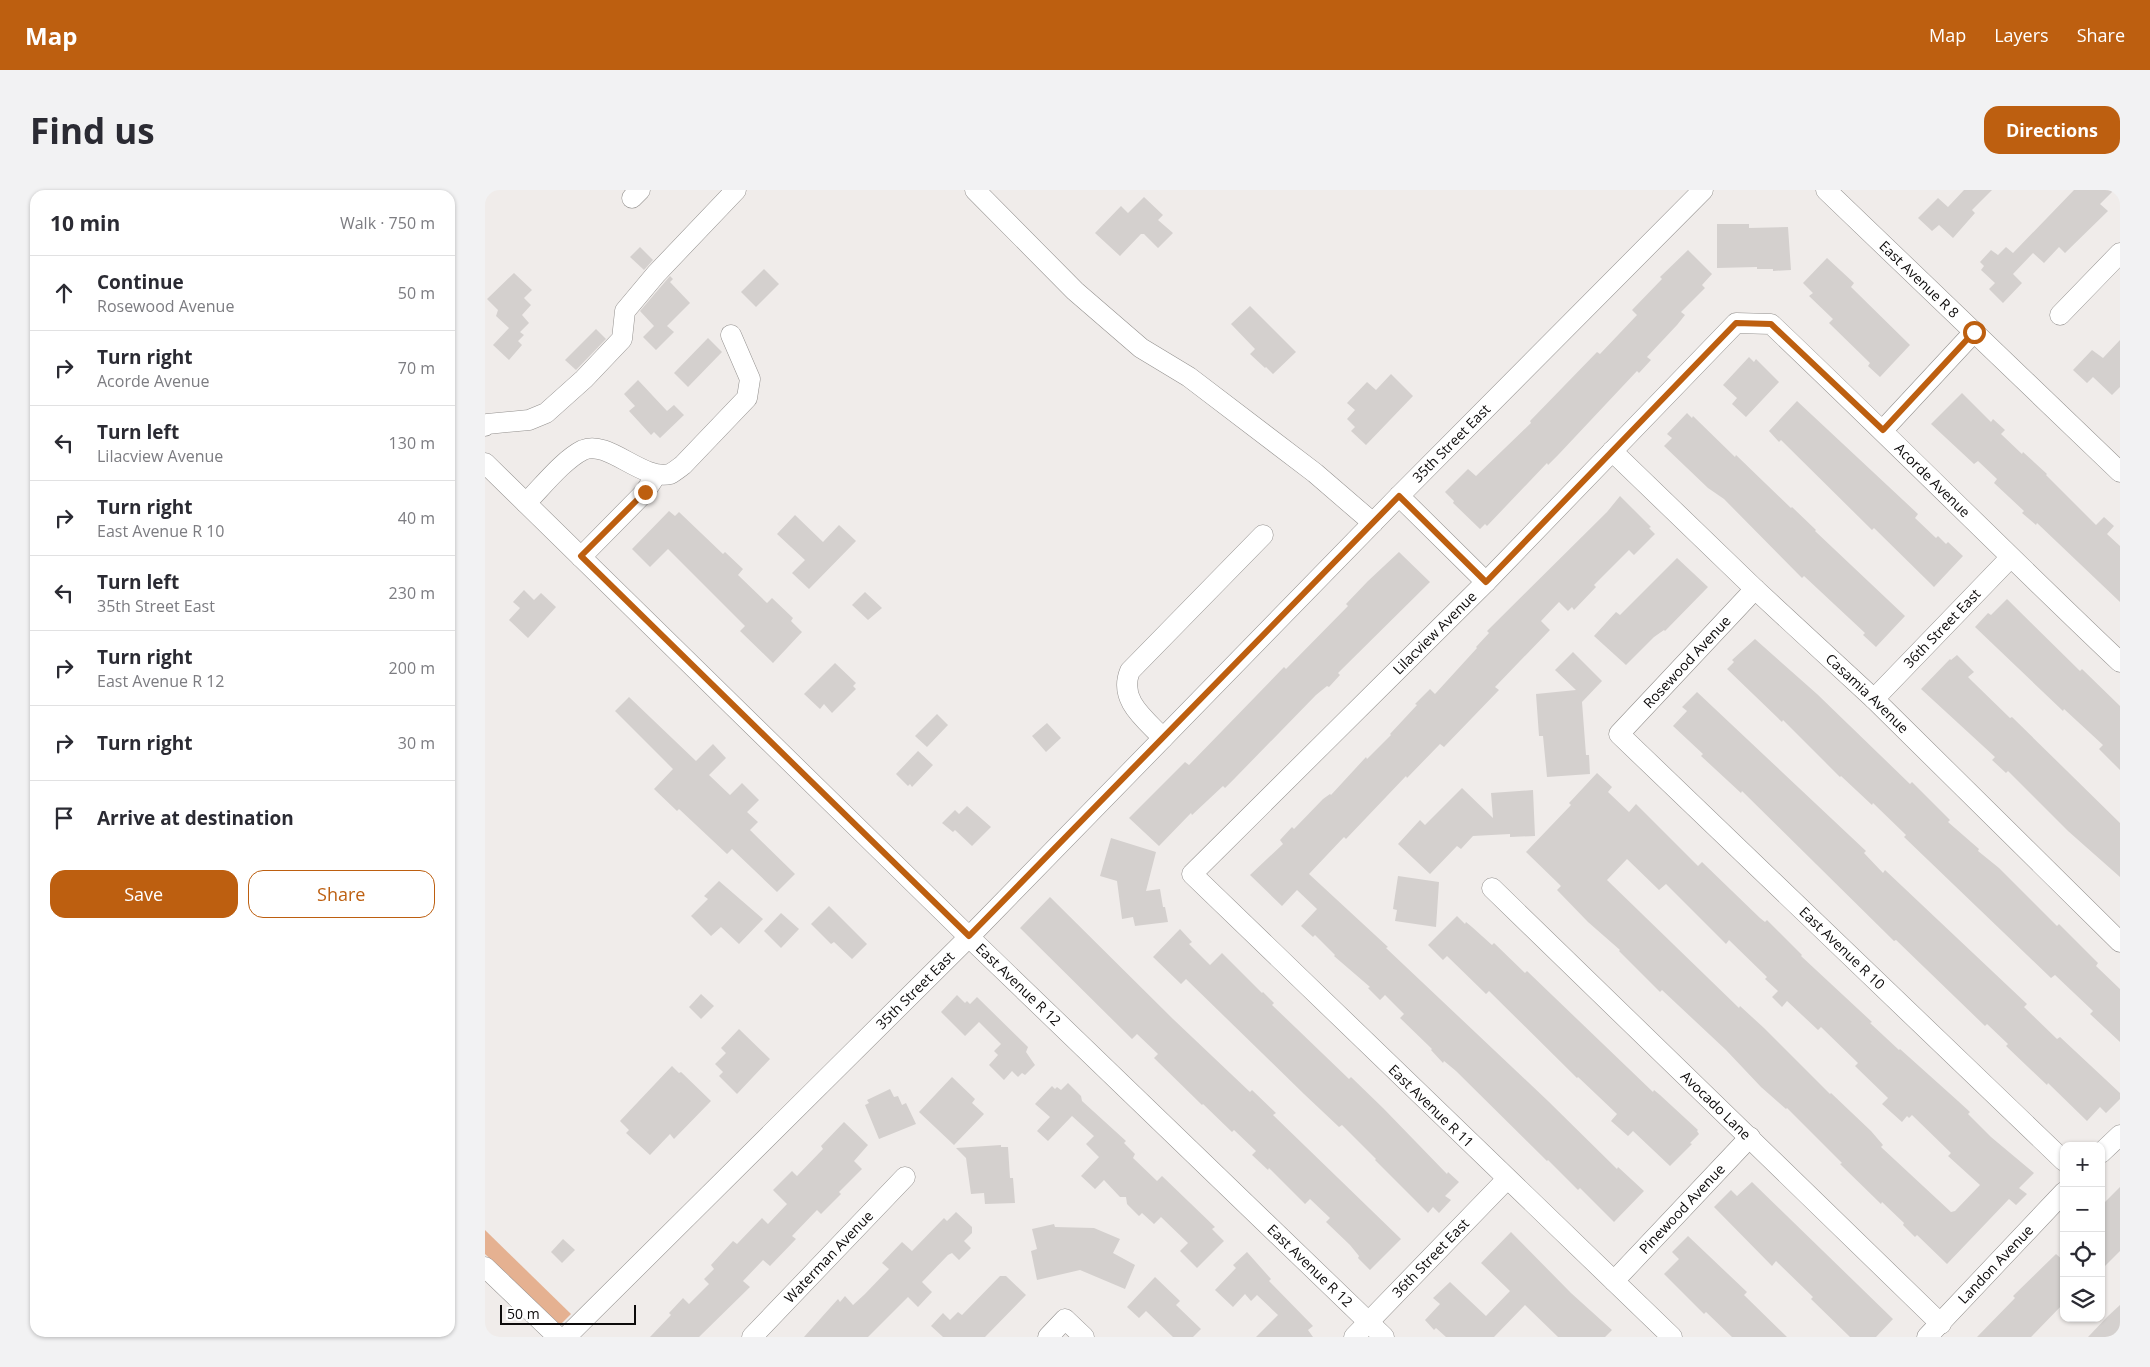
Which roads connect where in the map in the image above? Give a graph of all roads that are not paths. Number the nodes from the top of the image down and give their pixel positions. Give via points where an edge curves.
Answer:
1 (736, 190) edge
2 (975, 190) edge
3 (1703, 190) edge
4 (1826, 190) edge
5 (2120, 253) edge
6 (2060, 315) dead end
7 (1736, 323) joint
8 (1974, 332) junction
9 (731, 335) dead end
10 (485, 426) edge
11 (1883, 430) junction
12 (1612, 450) junction
13 (485, 463) edge
14 (2120, 472) edge
15 (656, 475) junction
16 (1399, 496) junction
17 (527, 503) junction
18 (1373, 523) junction
19 (1263, 535) dead end
20 (581, 556) junction
21 (2011, 558) junction
22 (1486, 582) junction
23 (1755, 589) junction
24 (2120, 662) edge
25 (1874, 700) junction
26 (1619, 734) joint
27 (1163, 738) junction
28 (1192, 874) joint
29 (1492, 888) dead end
30 (969, 936) junction
31 (2120, 942) edge
32 (2120, 1135) edge
33 (1750, 1137) junction
34 (2105, 1149) edge
35 (2060, 1157) edge
36 (905, 1177) dead end
37 (1507, 1179) junction
38 (2060, 1196) edge
39 (485, 1267) edge
40 (1614, 1281) junction
41 (1368, 1322) junction
42 (1934, 1330) edge
43 (558, 1337) edge
44 (566, 1337) edge
45 (751, 1337) edge
46 (1048, 1337) edge
47 (1084, 1337) edge
48 (1354, 1337) edge
49 (1384, 1337) edge
50 (1671, 1337) edge

1 - 10 street via 625,310 622,339 584,379 546,413 529,420
2 - 18 street via 1075,291 1141,348 1189,377
3 - 16 street, 35th Street East
4 - 8 street, East Avenue R 8
5 - 6 street
7 - 11 street, Acorde Avenue via 1771,324
7 - 12 street, Lilacview Avenue
8 - 11 street
8 - 14 street, East Avenue R 8
9 - 15 street via 750,379 747,398 683,466 671,473
11 - 21 street, Acorde Avenue
12 - 22 street, Lilacview Avenue
12 - 23 street, Casamia Avenue
13 - 17 street, East Avenue R 12
15 - 17 street via 605,450 585,449 552,476
15 - 20 street via 645,492
16 - 18 street, 35th Street East
16 - 22 street
17 - 20 street, East Avenue R 12
18 - 27 street, 35th Street East
19 - 27 street via 1129,671 1126,691 1131,703
20 - 30 street, East Avenue R 12
21 - 24 street, Acorde Avenue
21 - 25 street, 36th Street East
22 - 28 street, Lilacview Avenue
23 - 25 street, Casamia Avenue
23 - 26 street, Rosewood Avenue
25 - 31 street, Casamia Avenue
26 - 35 street, East Avenue R 10
27 - 30 street, 35th Street East
28 - 37 street, East Avenue R 11
29 - 33 street, Avocado Lane
30 - 41 street, East Avenue R 12
30 - 44 street, 35th Street East
32 - 34 street
33 - 40 street, Pinewood Avenue
33 - 42 street, Avocado Lane
36 - 45 street, Waterman Avenue
37 - 40 street, East Avenue R 11
37 - 41 street, 36th Street East
38 - 42 street, Landon Avenue
39 - 43 street
40 - 50 street, East Avenue R 11
41 - 48 street, 36th Street East
41 - 49 street, East Avenue R 12
46 - 47 street via 1065,1319

